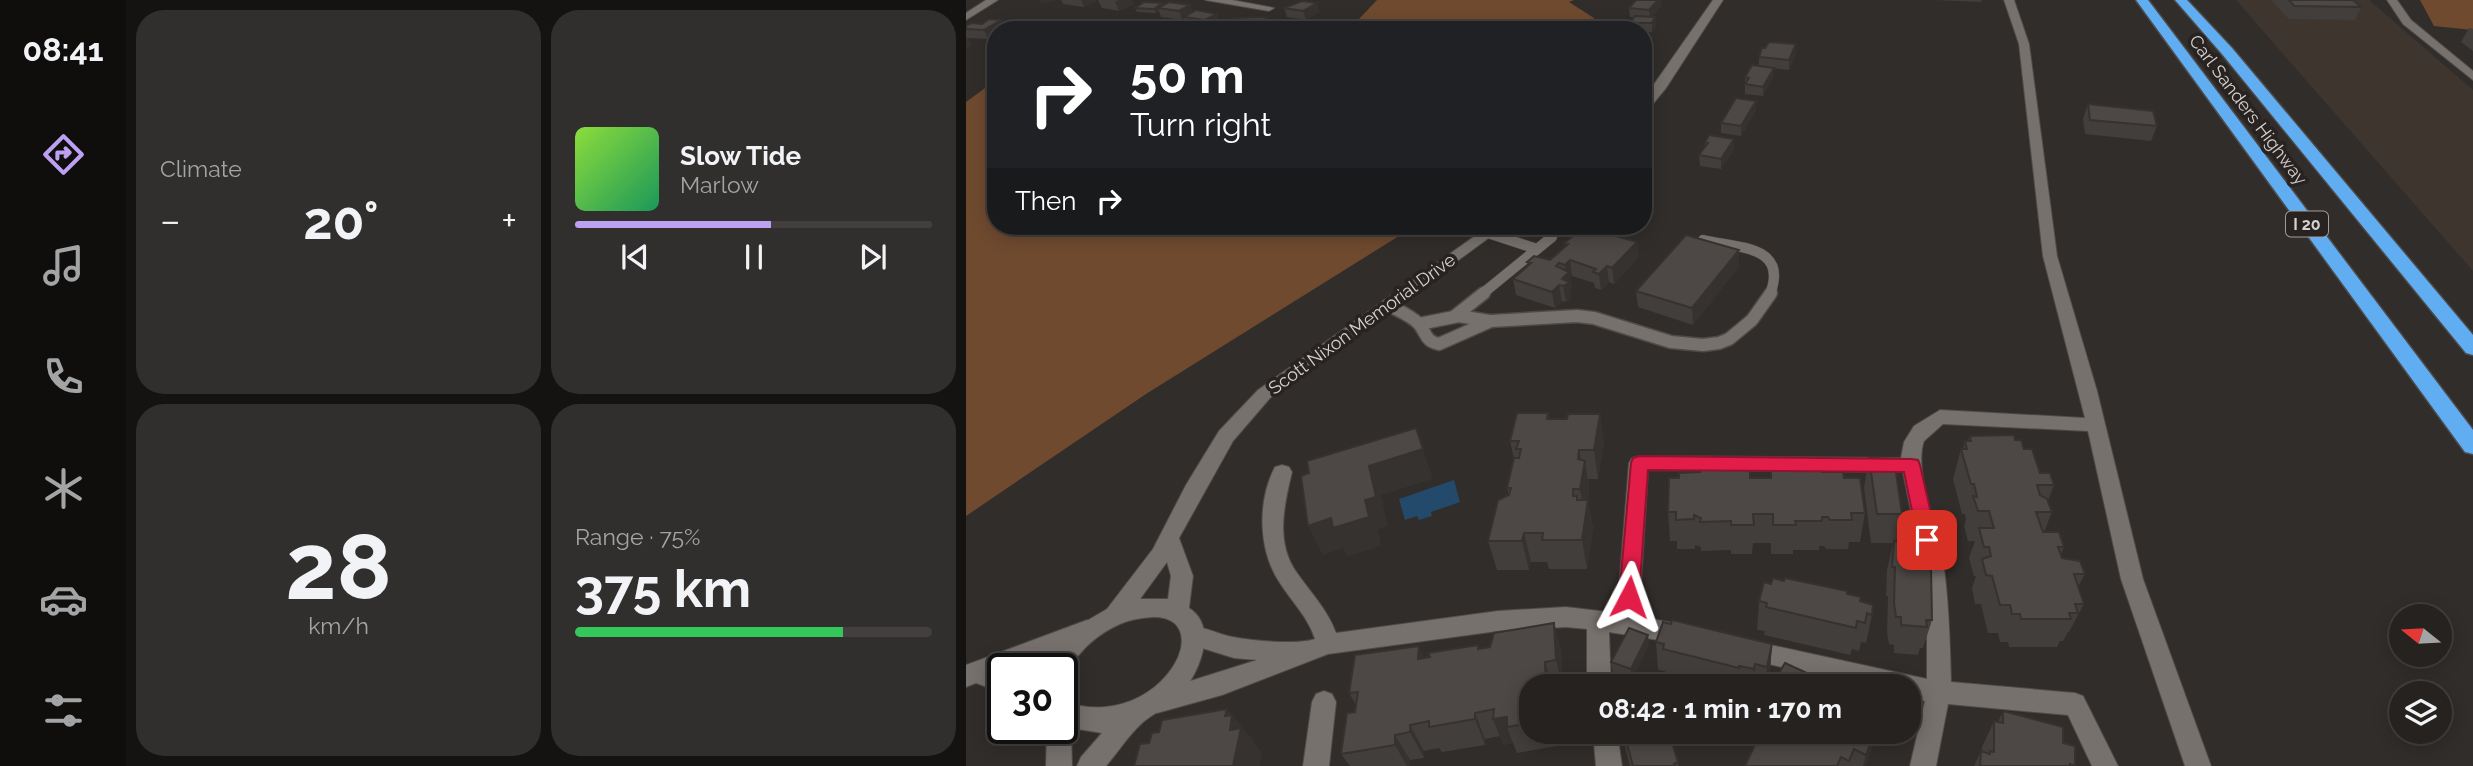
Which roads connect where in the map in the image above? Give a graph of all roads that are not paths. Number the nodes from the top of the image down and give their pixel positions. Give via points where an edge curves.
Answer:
1 (993, 0) edge
2 (1210, 0) edge
3 (1718, 0) edge
4 (2009, 0) edge
5 (2142, 0) edge
6 (2180, 0) edge
7 (2196, 0) edge
8 (2392, 0) edge
9 (1269, 8) dead end
10 (966, 17) edge
11 (2227, 51) junction
12 (2454, 61) junction
13 (2473, 62) edge
14 (2473, 77) edge
15 (1652, 97) edge
16 (1485, 235) edge
17 (1506, 235) edge
18 (1552, 237) dead end
19 (1703, 240) edge
20 (1537, 249) junction
21 (1388, 305) junction
22 (1455, 316) junction
23 (1489, 321) junction
24 (1419, 324) junction
25 (2473, 348) edge
26 (2096, 425) junction
27 (2473, 446) edge
28 (1911, 465) junction
29 (1282, 472) dead end
30 (1169, 537) junction
31 (1177, 611) junction
32 (1115, 615) junction
33 (1598, 620) junction
34 (1627, 624) junction
35 (1093, 628) junction
36 (1194, 636) junction
37 (1702, 639) edge
38 (1328, 644) junction
39 (1726, 645) edge
40 (1303, 652) junction
41 (1068, 653) edge
42 (1599, 674) edge
43 (972, 675) edge
44 (1939, 692) junction
45 (1324, 702) dead end
46 (1144, 708) junction
47 (1078, 722) edge
48 (1059, 744) edge
49 (1606, 744) edge
50 (1059, 766) edge
51 (1090, 766) edge
52 (1316, 766) edge
53 (1609, 766) edge
54 (1923, 766) edge
55 (2105, 766) edge
56 (2198, 766) edge

1 - 10 street
2 - 9 street
3 - 15 street
4 - 26 street via 2024,44 2050,256
5 - 27 highway, Carl Sanders Highway / I 20
6 - 11 highway, Carl Sanders Highway / I 20
7 - 11 highway
8 - 12 street via 2407,22
11 - 25 highway, Carl Sanders Highway / I 20
12 - 13 street
12 - 14 street
16 - 21 street, Scott Nixon Memorial Drive
17 - 20 lane
18 - 20 lane
19 - 23 lane via 1768,257 1775,266 1776,284 1751,323 1720,343 1682,345 1592,318
20 - 22 lane
21 - 24 lane
21 - 30 street, Scott Nixon Memorial Drive via 1264,394 1226,436
22 - 23 lane
22 - 24 lane
23 - 24 lane via 1448,343 1422,337
26 - 28 street via 1940,417 1916,435 1909,449
26 - 56 street via 2132,579
28 - 34 street via 1639,463
28 - 44 street via 1933,566
29 - 38 street via 1274,502 1276,556 1319,620
30 - 31 street via 1182,576
30 - 32 street, Scott Nixon Memorial Drive
31 - 32 street via 1159,606
31 - 36 street via 1189,621
32 - 35 street
33 - 34 street
33 - 38 street via 1498,621
33 - 42 street
34 - 37 street
35 - 41 street
35 - 43 street
36 - 40 street via 1234,648
36 - 46 street via 1182,674
38 - 40 street
39 - 44 street
40 - 46 street
44 - 54 street
44 - 55 street via 2074,704
45 - 52 street
46 - 47 street via 1098,723
46 - 51 street
48 - 50 street
49 - 53 street

